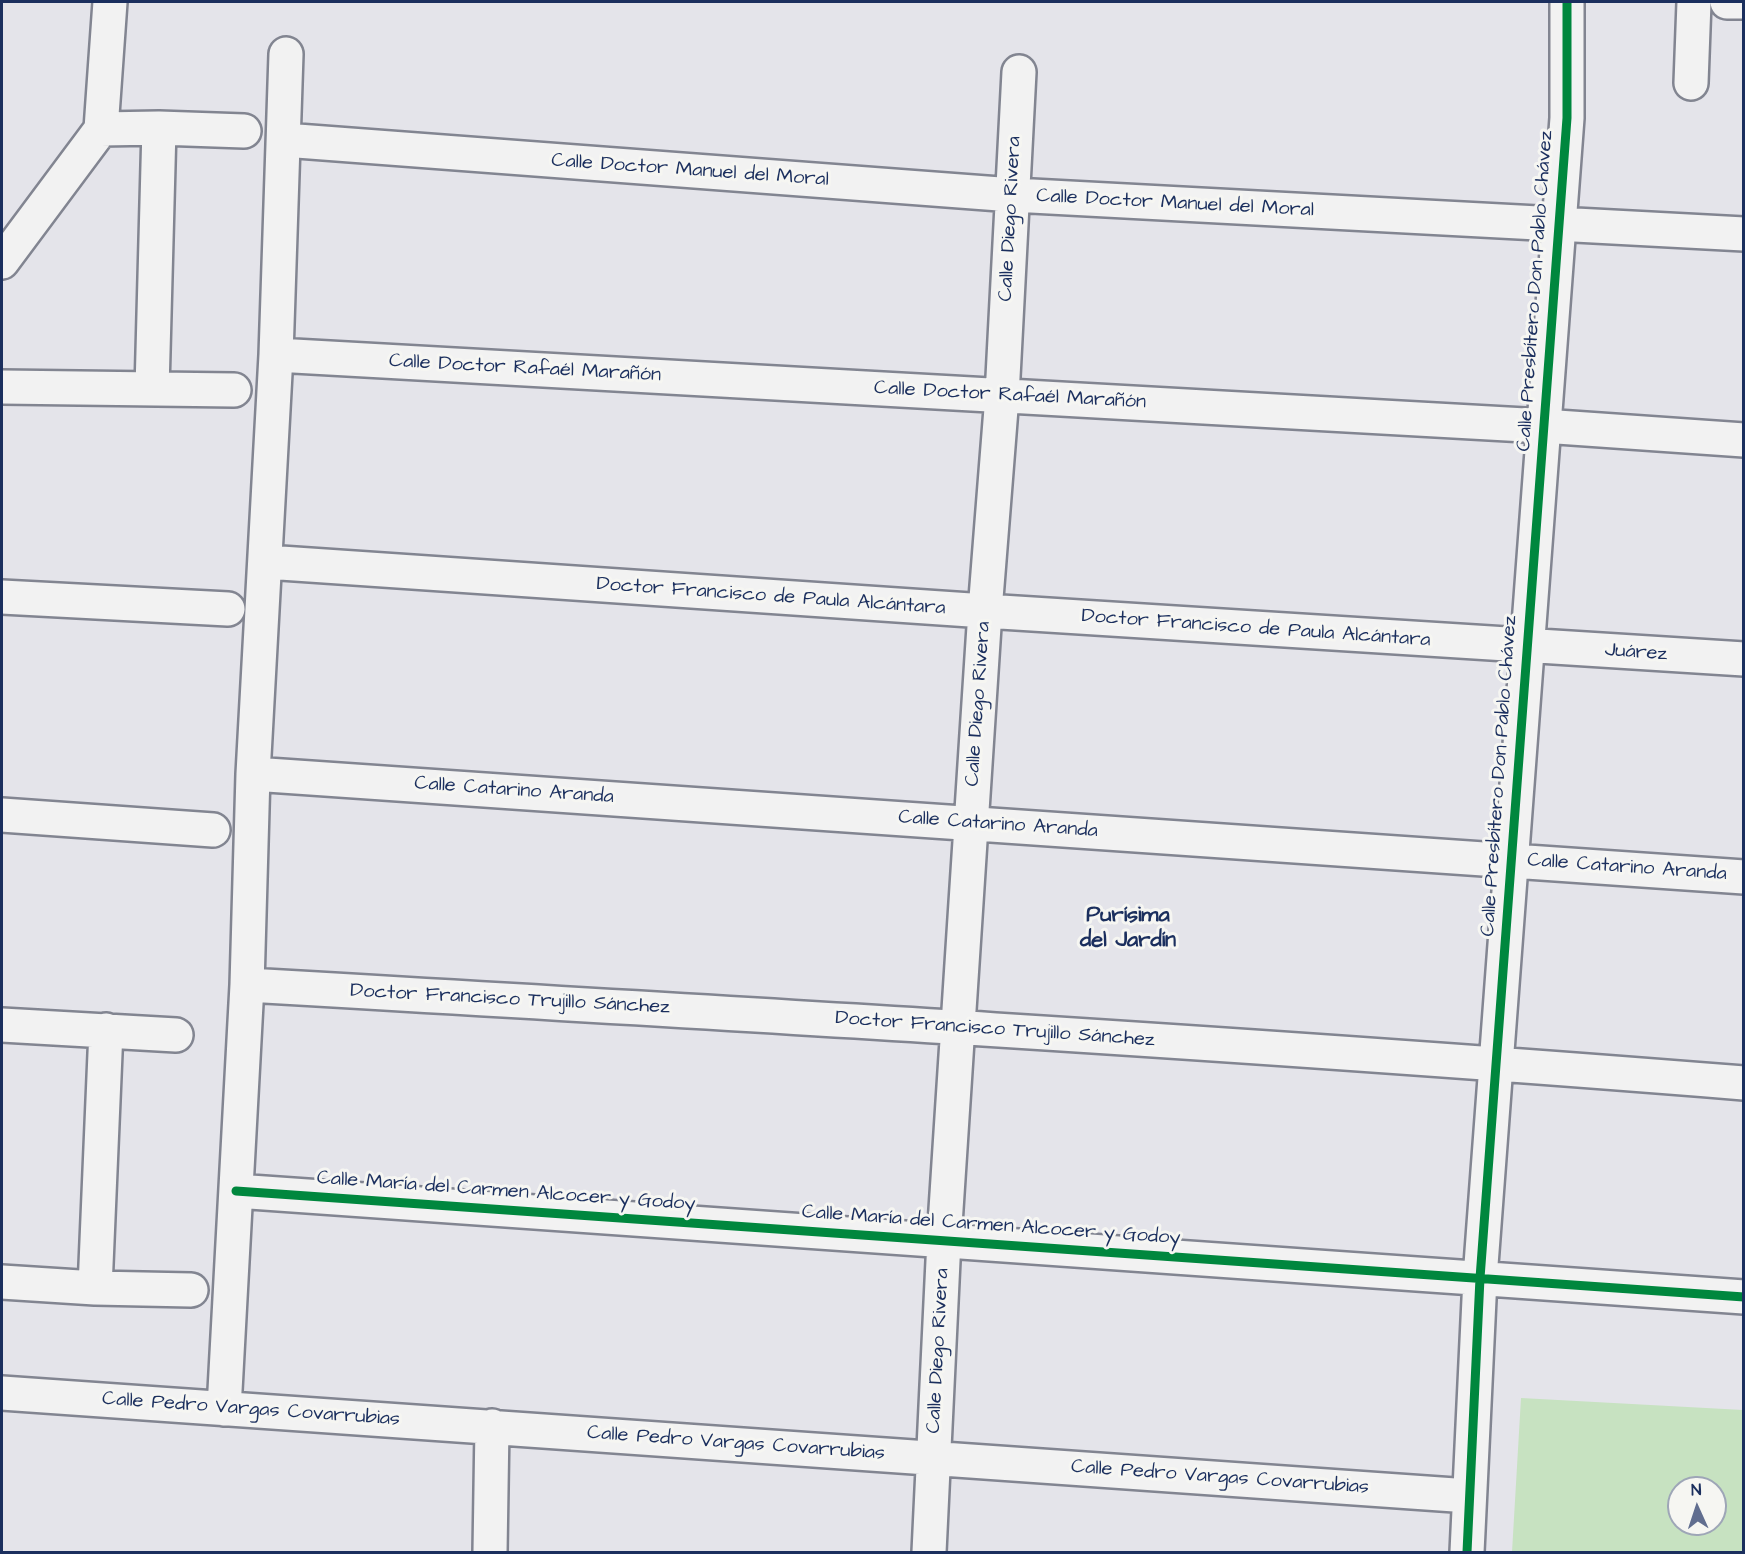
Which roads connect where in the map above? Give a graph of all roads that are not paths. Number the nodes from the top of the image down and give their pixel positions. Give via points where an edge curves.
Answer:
1 (110, 2) edge
2 (1567, 2) edge
3 (1694, 2) edge
4 (1726, 2) edge
5 (1743, 2) edge
6 (286, 54) dead end
7 (1019, 72) dead end
8 (1691, 83) dead end
9 (159, 128) junction
10 (101, 129) junction
11 (244, 131) dead end
12 (284, 140) junction
13 (1012, 195) junction
14 (1559, 224) junction
15 (1743, 234) edge
16 (2, 262) edge
17 (276, 355) junction
18 (2, 387) edge
19 (152, 389) junction
20 (234, 390) dead end
21 (1002, 396) junction
22 (1543, 426) junction
23 (1743, 440) edge
24 (266, 562) junction
25 (2, 597) edge
26 (228, 609) dead end
27 (985, 611) junction
28 (1528, 646) junction
29 (1743, 659) edge
30 (253, 774) junction
31 (2, 815) edge
32 (971, 823) junction
33 (213, 830) dead end
34 (1512, 860) junction
35 (1743, 877) edge
36 (247, 984) junction
37 (2, 1025) edge
38 (958, 1026) junction
39 (106, 1030) junction
40 (176, 1035) dead end
41 (1498, 1063) junction
42 (1743, 1083) edge
43 (236, 1191) junction
44 (944, 1240) junction
45 (1480, 1278) junction
46 (2, 1282) edge
47 (95, 1288) junction
48 (191, 1290) dead end
49 (1743, 1297) edge
50 (2, 1393) edge
51 (224, 1409) junction
52 (492, 1426) junction
53 (933, 1458) junction
54 (1469, 1496) junction
55 (490, 1552) edge
56 (929, 1552) edge
57 (1467, 1552) edge

1 - 10 street
2 - 14 street, Calle Presbítero Don Pablo Chávez via 1567,118
3 - 8 street
4 - 5 street
6 - 12 street
7 - 13 street, Calle Diego Rivera
9 - 10 street
9 - 11 street
9 - 19 street
10 - 16 street
12 - 13 street, Calle Doctor Manuel del Moral
12 - 17 street
13 - 14 street, Calle Doctor Manuel del Moral
13 - 21 street, Calle Diego Rivera
14 - 15 street, Calle Doctor Manuel del Moral
14 - 22 street, Calle Presbítero Don Pablo Chávez
17 - 21 street, Calle Doctor Rafaél Marañón
17 - 24 street
18 - 19 street
19 - 20 street
21 - 22 street, Calle Doctor Rafaél Marañón
21 - 27 street, Calle Diego Rivera
22 - 23 street, Calle Doctor Rafaél Marañón
22 - 28 street, Calle Presbítero Don Pablo Chávez
24 - 27 street, Doctor Francisco de Paula Alcántara
24 - 30 street
25 - 26 street
27 - 28 street, Doctor Francisco de Paula Alcántara
27 - 32 street, Calle Diego Rivera
28 - 29 street, Juárez
28 - 34 street, Calle Presbítero Don Pablo Chávez
30 - 32 street, Calle Catarino Aranda
30 - 36 street
31 - 33 street
32 - 34 street, Calle Catarino Aranda
32 - 38 street, Calle Diego Rivera
34 - 35 street, Calle Catarino Aranda
34 - 41 street, Calle Presbítero Don Pablo Chávez
36 - 38 street, Doctor Francisco Trujillo Sánchez
36 - 43 street
37 - 39 street
38 - 41 street, Doctor Francisco Trujillo Sánchez
38 - 44 street, Calle Diego Rivera
39 - 40 street
39 - 47 street
41 - 42 street, Doctor Francisco Trujillo Sánchez
41 - 45 street, Calle Presbítero Don Pablo Chávez
43 - 44 street, Calle María del Carmen Alcocer y Godoy
43 - 51 street
44 - 45 street, Calle María del Carmen Alcocer y Godoy
44 - 53 street, Calle Diego Rivera
45 - 49 street, Calle María del Carmen Alcocer y Godoy
45 - 54 street, Calle Presbítero Don Pablo Chávez
46 - 47 street
47 - 48 street
50 - 51 street, Calle Pedro Vargas Covarrubias
51 - 52 street, Calle Pedro Vargas Covarrubias
52 - 53 street, Calle Pedro Vargas Covarrubias
52 - 55 street
53 - 54 street, Calle Pedro Vargas Covarrubias
53 - 56 street, Calle Diego Rivera
54 - 57 street, Calle Presbítero Don Pablo Chávez

